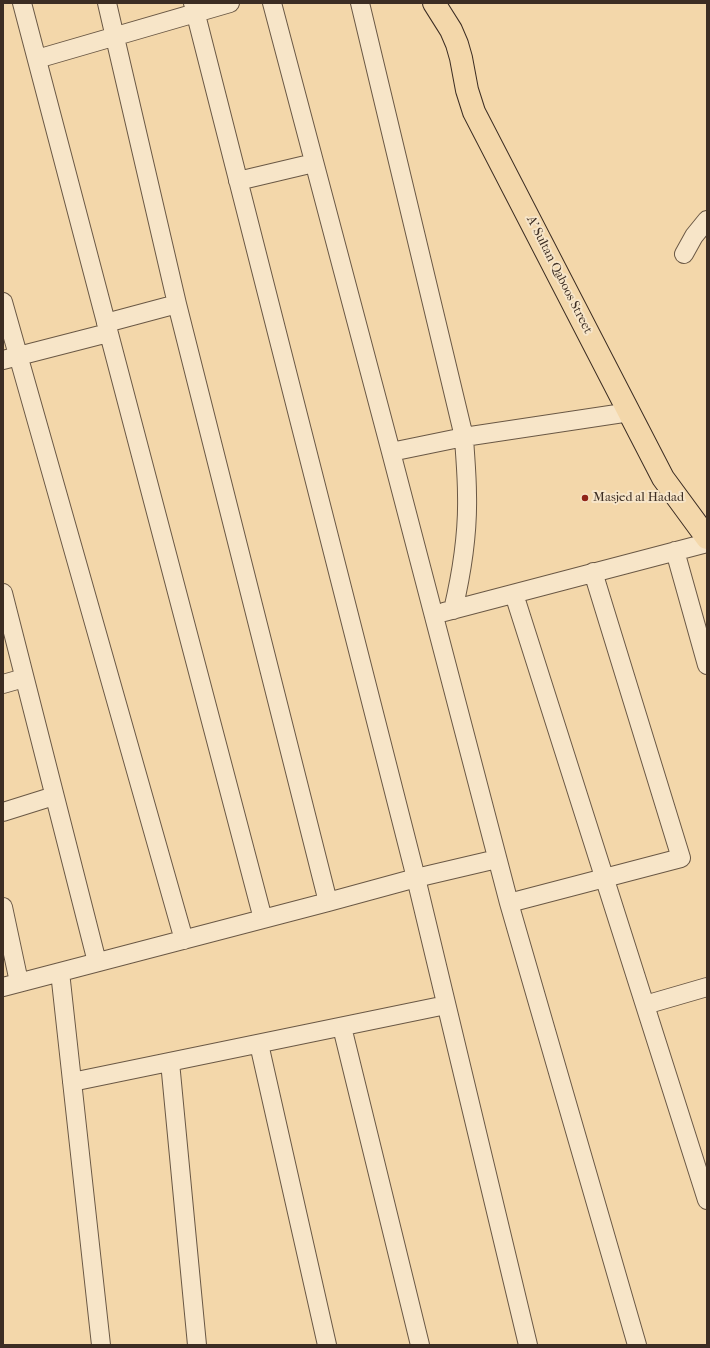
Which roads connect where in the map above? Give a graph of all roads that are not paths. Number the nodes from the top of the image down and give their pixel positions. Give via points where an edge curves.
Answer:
1 (22, 3) edge
2 (107, 3) edge
3 (230, 3) edge
4 (272, 3) edge
5 (360, 3) edge
6 (434, 3) edge
7 (194, 8) edge
8 (115, 36) junction
9 (37, 59) junction
10 (314, 163) junction
11 (238, 182) junction
12 (707, 220) edge
13 (684, 254) dead end
14 (3, 302) edge
15 (177, 304) junction
16 (107, 328) junction
17 (11, 358) edge
18 (630, 412) junction
19 (464, 437) junction
20 (392, 452) junction
21 (707, 538) edge
22 (707, 543) edge
23 (675, 551) junction
24 (593, 572) junction
25 (3, 593) edge
26 (514, 594) junction
27 (453, 610) junction
28 (434, 615) junction
29 (707, 665) edge
30 (24, 678) junction
31 (3, 684) edge
32 (54, 796) junction
33 (3, 812) edge
34 (497, 859) junction
35 (416, 878) junction
36 (605, 878) junction
37 (328, 902) junction
38 (509, 903) junction
39 (3, 907) edge
40 (263, 919) junction
41 (184, 940) junction
42 (97, 962) junction
43 (60, 972) junction
44 (11, 985) edge
45 (707, 987) edge
46 (446, 1005) junction
47 (645, 1005) junction
48 (342, 1027) junction
49 (259, 1044) junction
50 (170, 1062) junction
51 (72, 1082) junction
52 (707, 1200) edge
53 (101, 1345) edge
54 (196, 1345) edge
55 (327, 1345) edge
56 (420, 1345) edge
57 (528, 1345) edge
58 (637, 1345) edge

1 - 9 street
2 - 8 street
3 - 7 street
4 - 10 street
5 - 19 street
6 - 18 main road, A' Sultan Qaboos Street via 457,44 474,112
7 - 8 street
7 - 11 street
8 - 9 street
8 - 15 street
9 - 16 street
10 - 11 street
10 - 20 street
11 - 35 street
12 - 13 street
14 - 17 street
15 - 16 street
15 - 37 street
16 - 17 street
16 - 40 street
17 - 41 street
18 - 19 street
18 - 21 main road, A' Sultan Qaboos Street via 663,478
19 - 20 street
19 - 27 street via 466,528 460,583
20 - 28 street
22 - 23 street
23 - 24 street
23 - 29 street
24 - 26 street
24 - 36 street via 681,858
25 - 30 street
26 - 27 street
26 - 36 street
27 - 28 street
28 - 34 street
30 - 31 street
30 - 32 street
32 - 33 street
32 - 42 street
34 - 35 street
34 - 38 street
35 - 37 street
35 - 46 street
36 - 38 street
36 - 47 street
37 - 40 street
38 - 58 street
39 - 44 street
40 - 41 street
41 - 42 street
42 - 43 street
43 - 44 street
43 - 51 street
45 - 47 street
46 - 48 street
46 - 57 street
47 - 52 street
48 - 49 street
48 - 56 street
49 - 50 street
49 - 55 street
50 - 51 street
50 - 54 street
51 - 53 street

